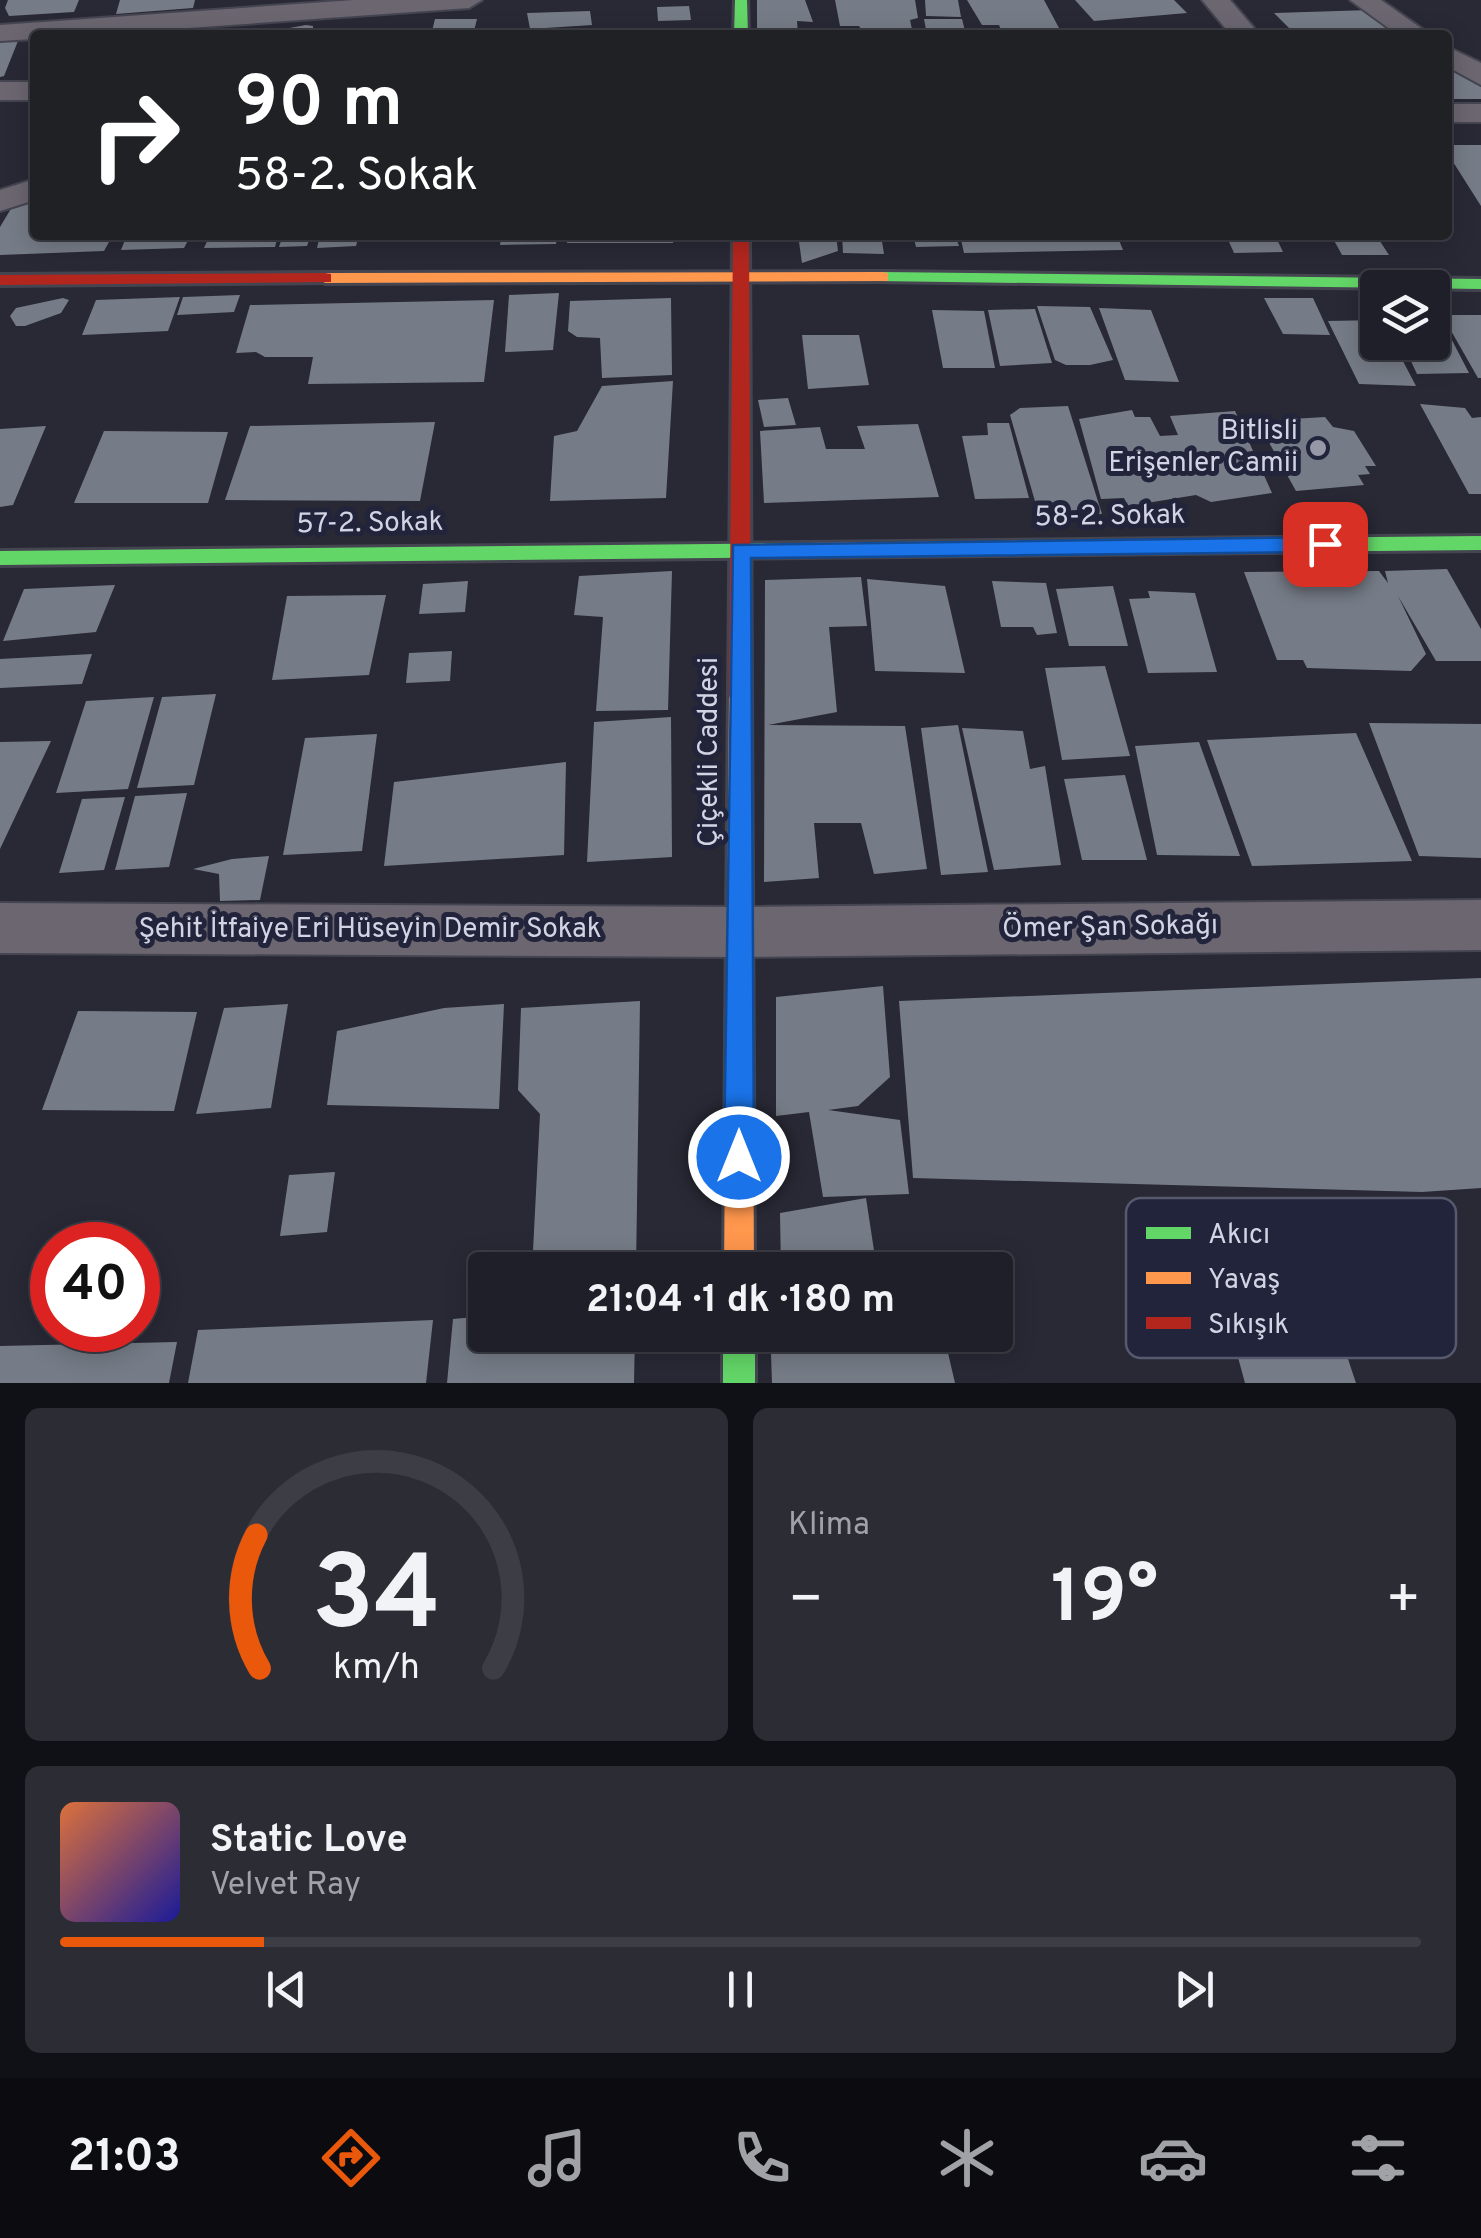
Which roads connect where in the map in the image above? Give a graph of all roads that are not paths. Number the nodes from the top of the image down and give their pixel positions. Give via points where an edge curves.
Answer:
1 (469, 0) edge
2 (741, 0) edge
3 (1215, 0) edge
4 (1224, 0) edge
5 (1363, 0) edge
6 (252, 9) edge
7 (30, 30) edge
8 (32, 30) edge
9 (741, 30) edge
10 (1242, 30) edge
11 (1409, 30) edge
12 (0, 33) edge
13 (1452, 58) edge
14 (1481, 76) edge
15 (0, 90) edge
16 (30, 91) edge
17 (1452, 112) edge
18 (1481, 114) edge
19 (30, 190) edge
20 (0, 199) edge
21 (741, 240) edge
22 (741, 275) junction
23 (0, 280) edge
24 (1481, 284) edge
25 (1481, 543) edge
26 (740, 551) junction
27 (0, 558) edge
28 (1481, 925) edge
29 (0, 928) edge
30 (740, 932) junction
31 (739, 1252) edge
32 (739, 1352) edge
33 (739, 1383) edge

1 - 6 street
2 - 9 street
3 - 4 street
3 - 10 street
5 - 11 street
6 - 8 street
7 - 12 street
13 - 14 street
15 - 16 street
17 - 18 street
19 - 20 street
21 - 22 street, Çiçekli Caddesi
22 - 23 street
22 - 24 street
22 - 26 street, Çiçekli Caddesi
25 - 26 street, 58-2. Sokak
26 - 27 street, 57-2. Sokak
26 - 30 street, Çiçekli Caddesi
28 - 30 street, Ömer Şan Sokağı
29 - 30 street, Şehit İtfaiye Eri Hüseyin Demir Sokak
30 - 31 street, Çiçekli Caddesi
32 - 33 street

